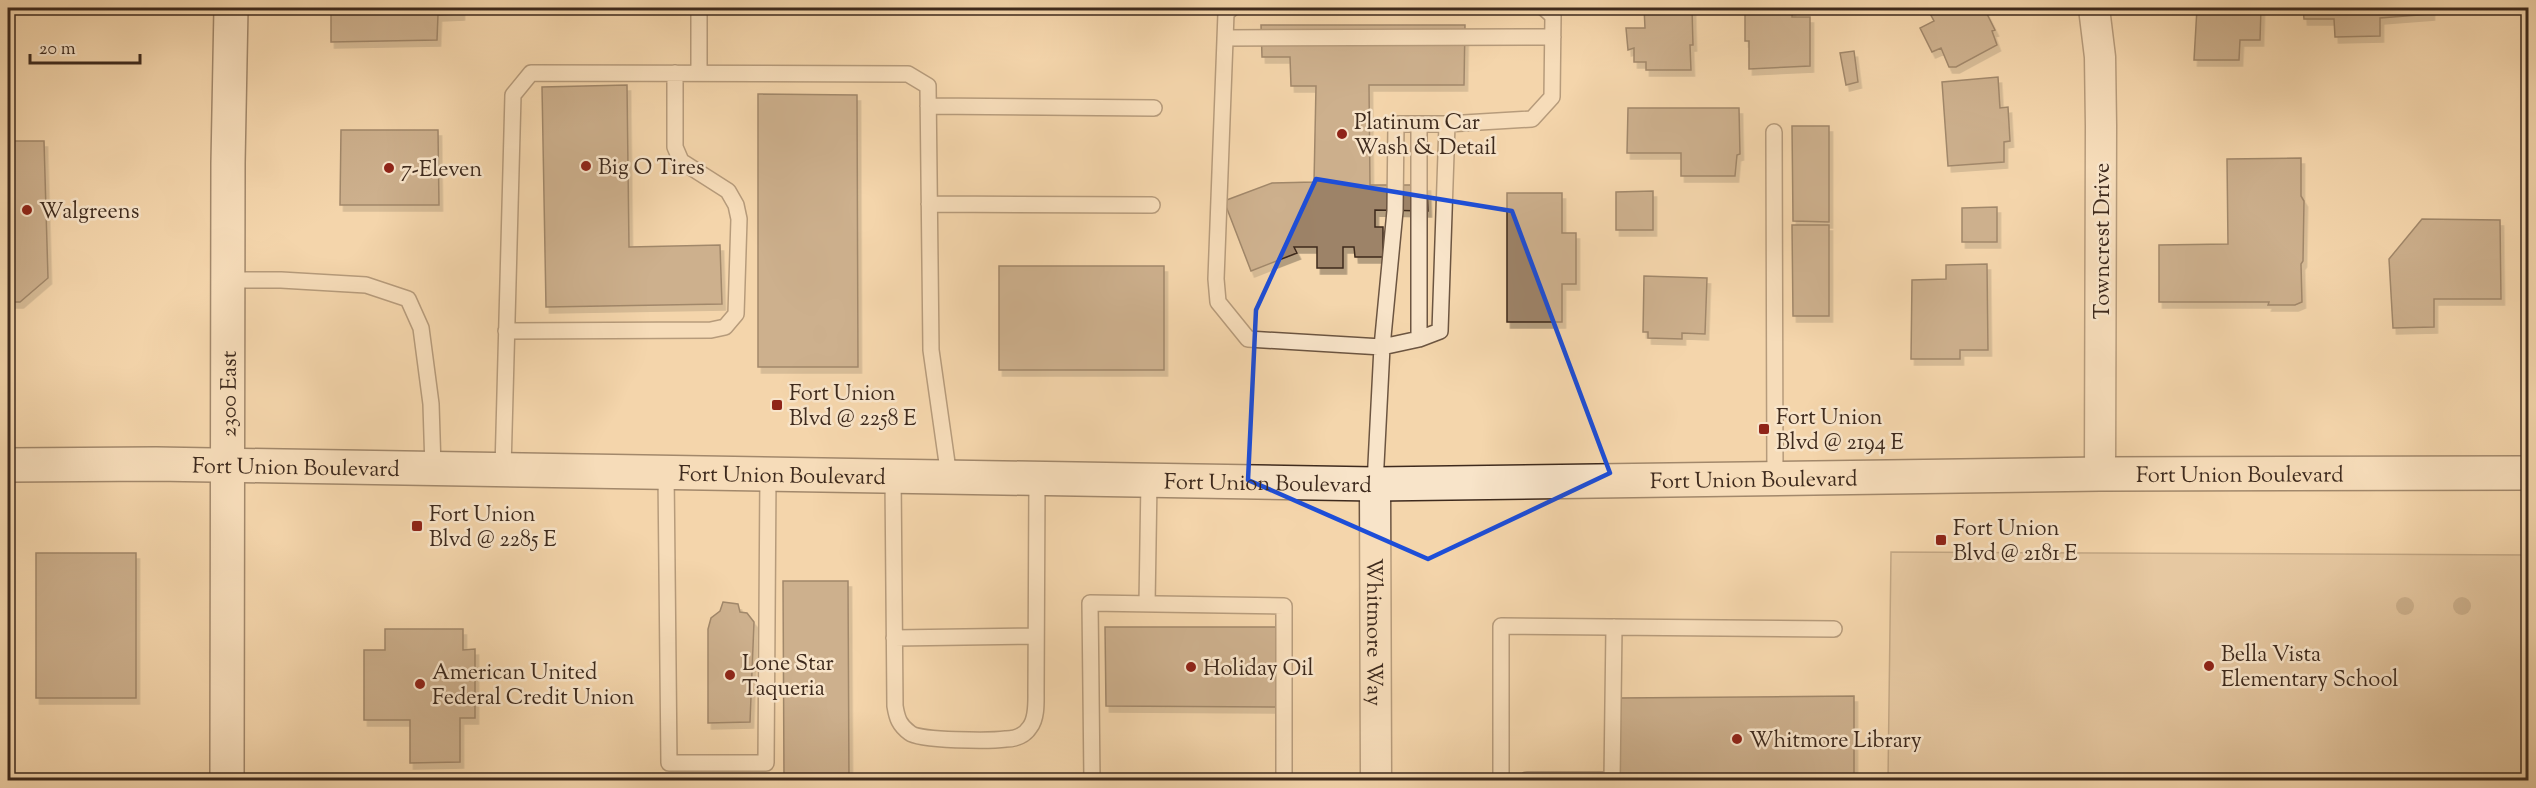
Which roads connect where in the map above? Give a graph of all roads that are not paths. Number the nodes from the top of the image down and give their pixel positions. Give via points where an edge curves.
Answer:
1 (231, 8) edge
2 (699, 8) edge
3 (1232, 8) edge
4 (1544, 8) edge
5 (2094, 8) edge
6 (1225, 38) junction
7 (1553, 38) junction
8 (675, 73) junction
9 (699, 73) junction
10 (928, 106) junction
11 (1154, 108) dead end
12 (1419, 124) junction
13 (1447, 124) junction
14 (1774, 132) dead end
15 (929, 204) junction
16 (1152, 205) dead end
17 (228, 280) junction
18 (506, 332) junction
19 (1419, 339) junction
20 (1382, 347) junction
21 (8, 465) edge
22 (227, 465) junction
23 (432, 468) junction
24 (503, 469) junction
25 (666, 472) junction
26 (2529, 473) edge
27 (768, 474) junction
28 (2100, 474) junction
29 (893, 476) junction
30 (949, 477) junction
31 (1037, 479) junction
32 (1775, 479) junction
33 (1149, 481) junction
34 (1375, 484) junction
35 (1147, 604) junction
36 (1614, 627) junction
37 (1834, 629) dead end
38 (1036, 636) junction
39 (894, 638) junction
40 (227, 780) edge
41 (1092, 780) edge
42 (1284, 780) edge
43 (1376, 780) edge
44 (1501, 780) edge
45 (1527, 780) edge

1 - 17 main road, 2300 East
2 - 9 lane
3 - 6 lane via 1226,13
4 - 7 lane via 1553,16
5 - 28 street, Towncrest Drive via 2102,126
6 - 7 lane
6 - 20 lane via 1218,302 1248,339
7 - 13 lane via 1552,97 1532,119
8 - 9 lane
8 - 18 lane via 531,73 513,95
8 - 18 lane via 675,147 681,160 728,191 736,205 736,314 725,327 711,330
9 - 10 lane via 908,74 928,86
10 - 11 lane
10 - 15 lane
12 - 13 lane
12 - 19 lane
12 - 20 lane via 1396,124 1395,211
13 - 19 lane via 1440,331
14 - 32 lane
15 - 16 lane
15 - 30 lane via 931,350
17 - 22 main road, 2300 East
17 - 23 lane via 366,285 408,299 421,328 431,404
18 - 24 lane
19 - 20 lane
20 - 34 lane
21 - 22 main road, Fort Union Boulevard
22 - 23 main road, Fort Union Boulevard
22 - 40 main road, 2300 East
23 - 24 main road, Fort Union Boulevard
24 - 25 main road, Fort Union Boulevard
25 - 27 main road, Fort Union Boulevard
25 - 27 lane via 669,763 766,763
26 - 28 main road, Fort Union Boulevard
27 - 29 main road, Fort Union Boulevard
28 - 32 main road, Fort Union Boulevard
29 - 30 main road, Fort Union Boulevard
29 - 39 lane
30 - 31 main road, Fort Union Boulevard
31 - 33 main road, Fort Union Boulevard
31 - 38 lane
32 - 34 main road, Fort Union Boulevard
33 - 34 main road, Fort Union Boulevard
33 - 35 lane
34 - 43 street, Whitmore Way
35 - 41 lane via 1090,603
35 - 42 lane via 1284,606
36 - 37 lane
36 - 44 lane via 1501,626
36 - 45 lane via 1612,780
38 - 39 lane
38 - 39 lane via 1036,709 1032,726 1022,736 1007,740 912,735 899,723 895,706

